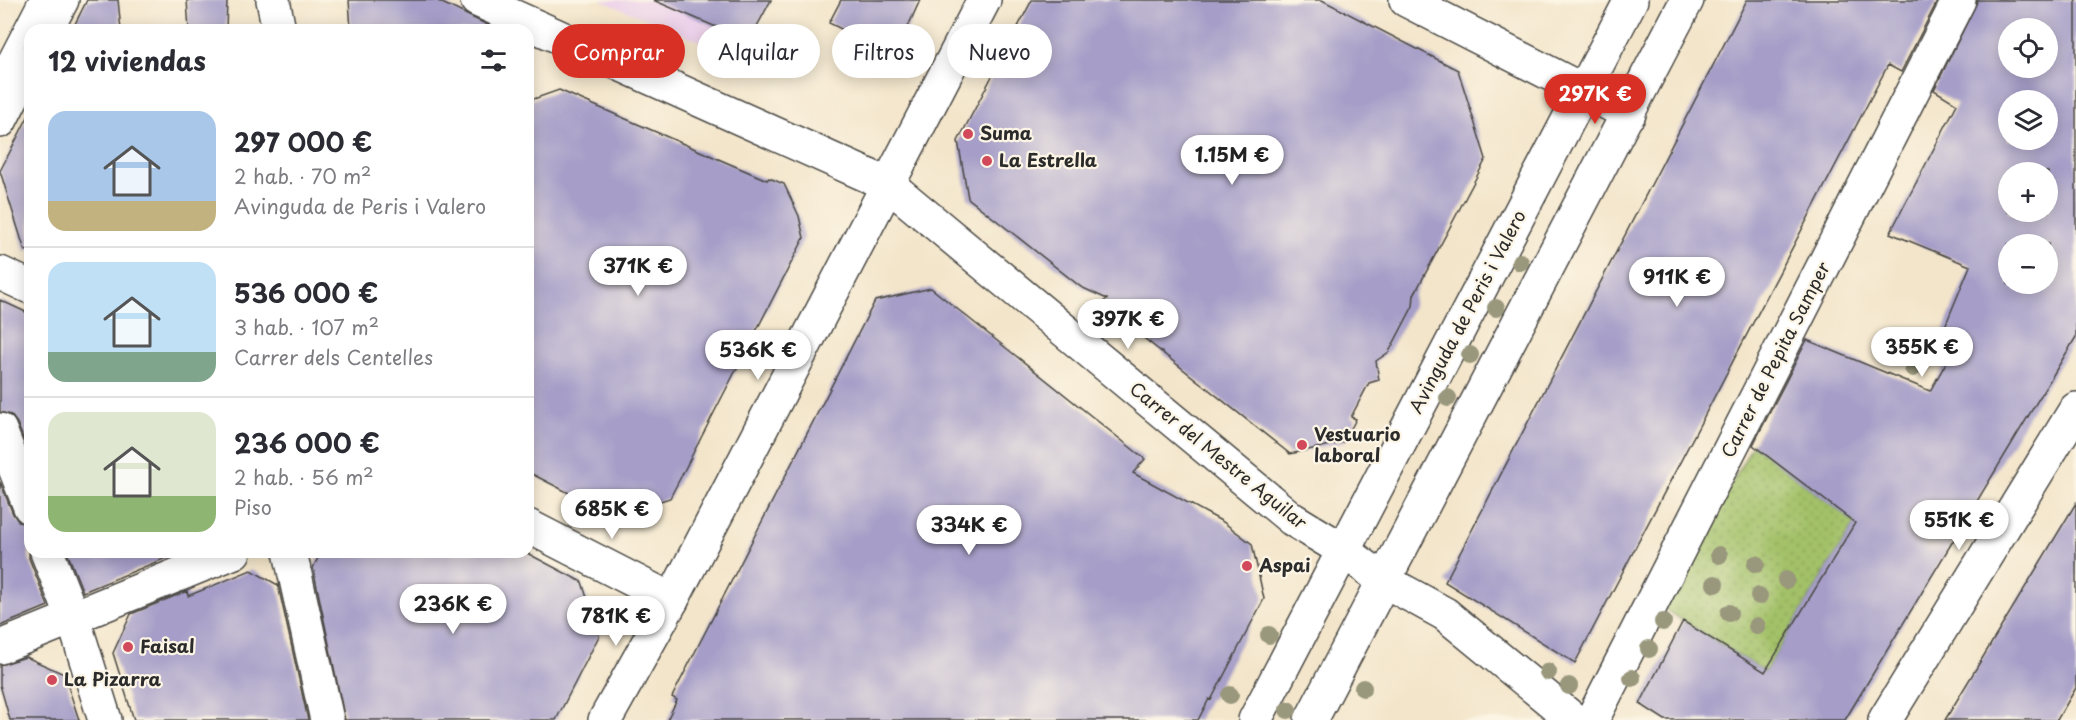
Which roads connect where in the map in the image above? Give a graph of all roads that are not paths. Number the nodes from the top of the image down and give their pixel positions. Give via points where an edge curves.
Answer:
1 (38, 0) edge
2 (62, 0) edge
3 (477, 0) edge
4 (984, 0) edge
5 (1406, 0) edge
6 (1631, 0) edge
7 (1687, 0) edge
8 (1959, 0) edge
9 (26, 24) edge
10 (49, 24) edge
11 (519, 24) edge
12 (24, 27) edge
13 (534, 32) edge
14 (24, 74) edge
15 (1583, 91) junction
16 (0, 102) edge
17 (1629, 114) junction
18 (0, 121) edge
19 (889, 185) junction
20 (0, 273) edge
21 (24, 284) edge
22 (2076, 409) edge
23 (0, 430) edge
24 (24, 492) edge
25 (534, 529) edge
26 (1343, 550) junction
27 (49, 558) edge
28 (219, 558) edge
29 (291, 558) edge
30 (1383, 580) junction
31 (672, 600) junction
32 (73, 618) junction
33 (0, 647) edge
34 (105, 720) edge
35 (327, 720) edge
36 (605, 720) edge
37 (1255, 720) edge
38 (1311, 720) edge
39 (1574, 720) edge
40 (1592, 720) edge
41 (1885, 720) edge

1 - 9 lane
2 - 10 street
3 - 11 street, Carrer del Mestre Aguilar
4 - 19 street
5 - 15 street
6 - 15 street, Avinguda de Peris i Valero
7 - 17 street
8 - 40 street, Carrer de Pepita Samper
12 - 16 lane via 7,60
13 - 19 street, Carrer del Mestre Aguilar
14 - 18 street
15 - 17 street
15 - 26 street, Avinguda de Peris i Valero
17 - 30 street
19 - 26 street, Carrer del Mestre Aguilar via 1292,519
19 - 31 street
20 - 21 street
22 - 41 street
23 - 24 street
25 - 31 street
26 - 30 street, Carrer del Mestre Aguilar
26 - 37 street, Avinguda de Peris i Valero
27 - 32 street
28 - 32 street
29 - 35 street
30 - 38 street
30 - 39 street, Carrer del Mestre Aguilar via 1445,614
31 - 36 street
32 - 33 street
32 - 34 street

